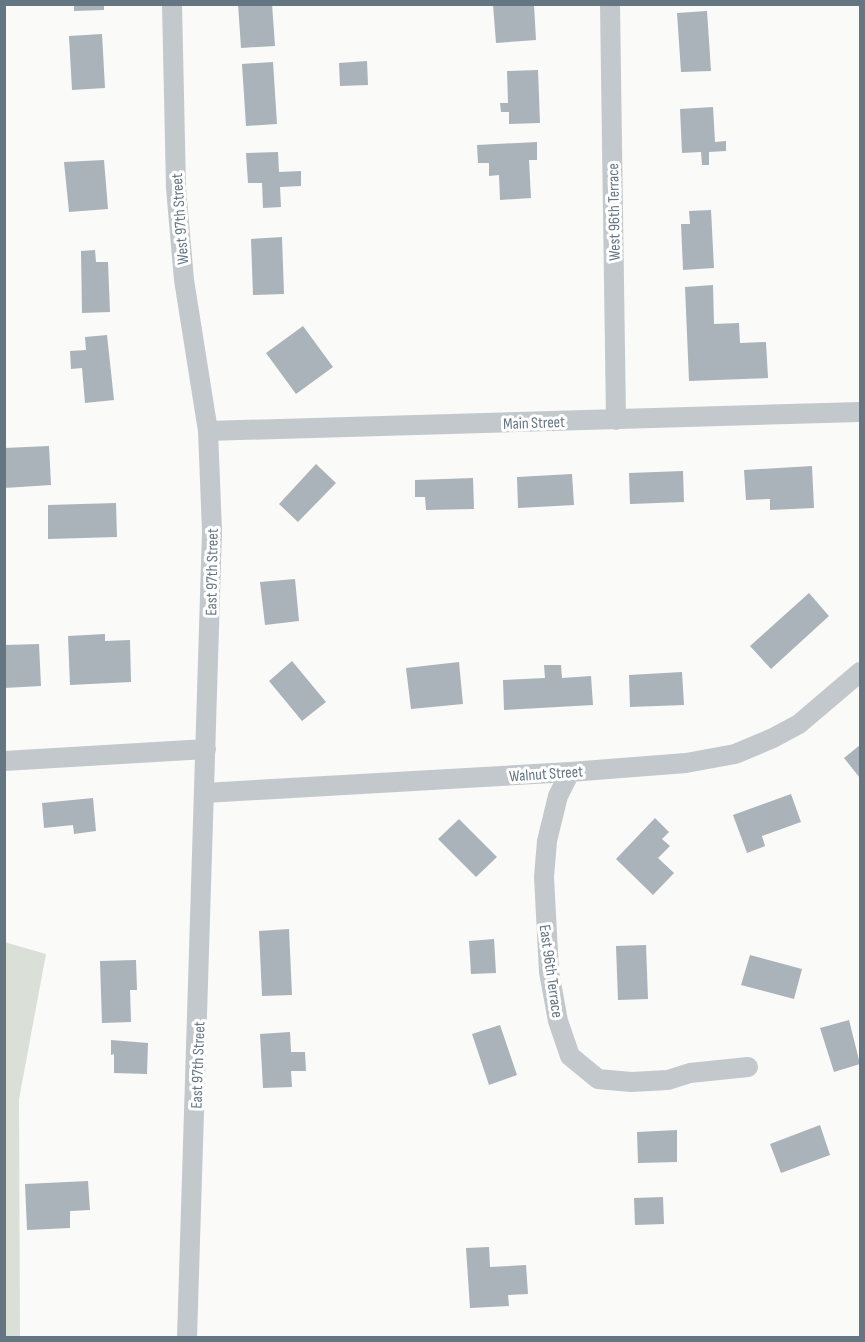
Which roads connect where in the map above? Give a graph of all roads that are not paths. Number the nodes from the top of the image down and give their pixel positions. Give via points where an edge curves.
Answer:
1 (172, 4) edge
2 (610, 4) edge
3 (861, 412) edge
4 (616, 420) junction
5 (208, 431) junction
6 (861, 672) edge
7 (206, 749) junction
8 (4, 761) edge
9 (570, 772) junction
10 (204, 793) junction
11 (748, 1067) dead end
12 (187, 1338) edge

1 - 5 street, West 97th Street via 176,188 184,280
2 - 4 street, West 96th Terrace
3 - 4 street, Main Street
4 - 5 street, Main Street
5 - 7 street, East 97th Street via 212,531
6 - 9 street, Walnut Street via 799,724 735,754 686,763
7 - 8 street
7 - 10 street, East 97th Street
9 - 10 street, Walnut Street
9 - 11 street, East 96th Terrace via 558,796 547,841 544,877 549,972 558,1021 570,1056 598,1079 631,1082
10 - 12 street, East 97th Street

